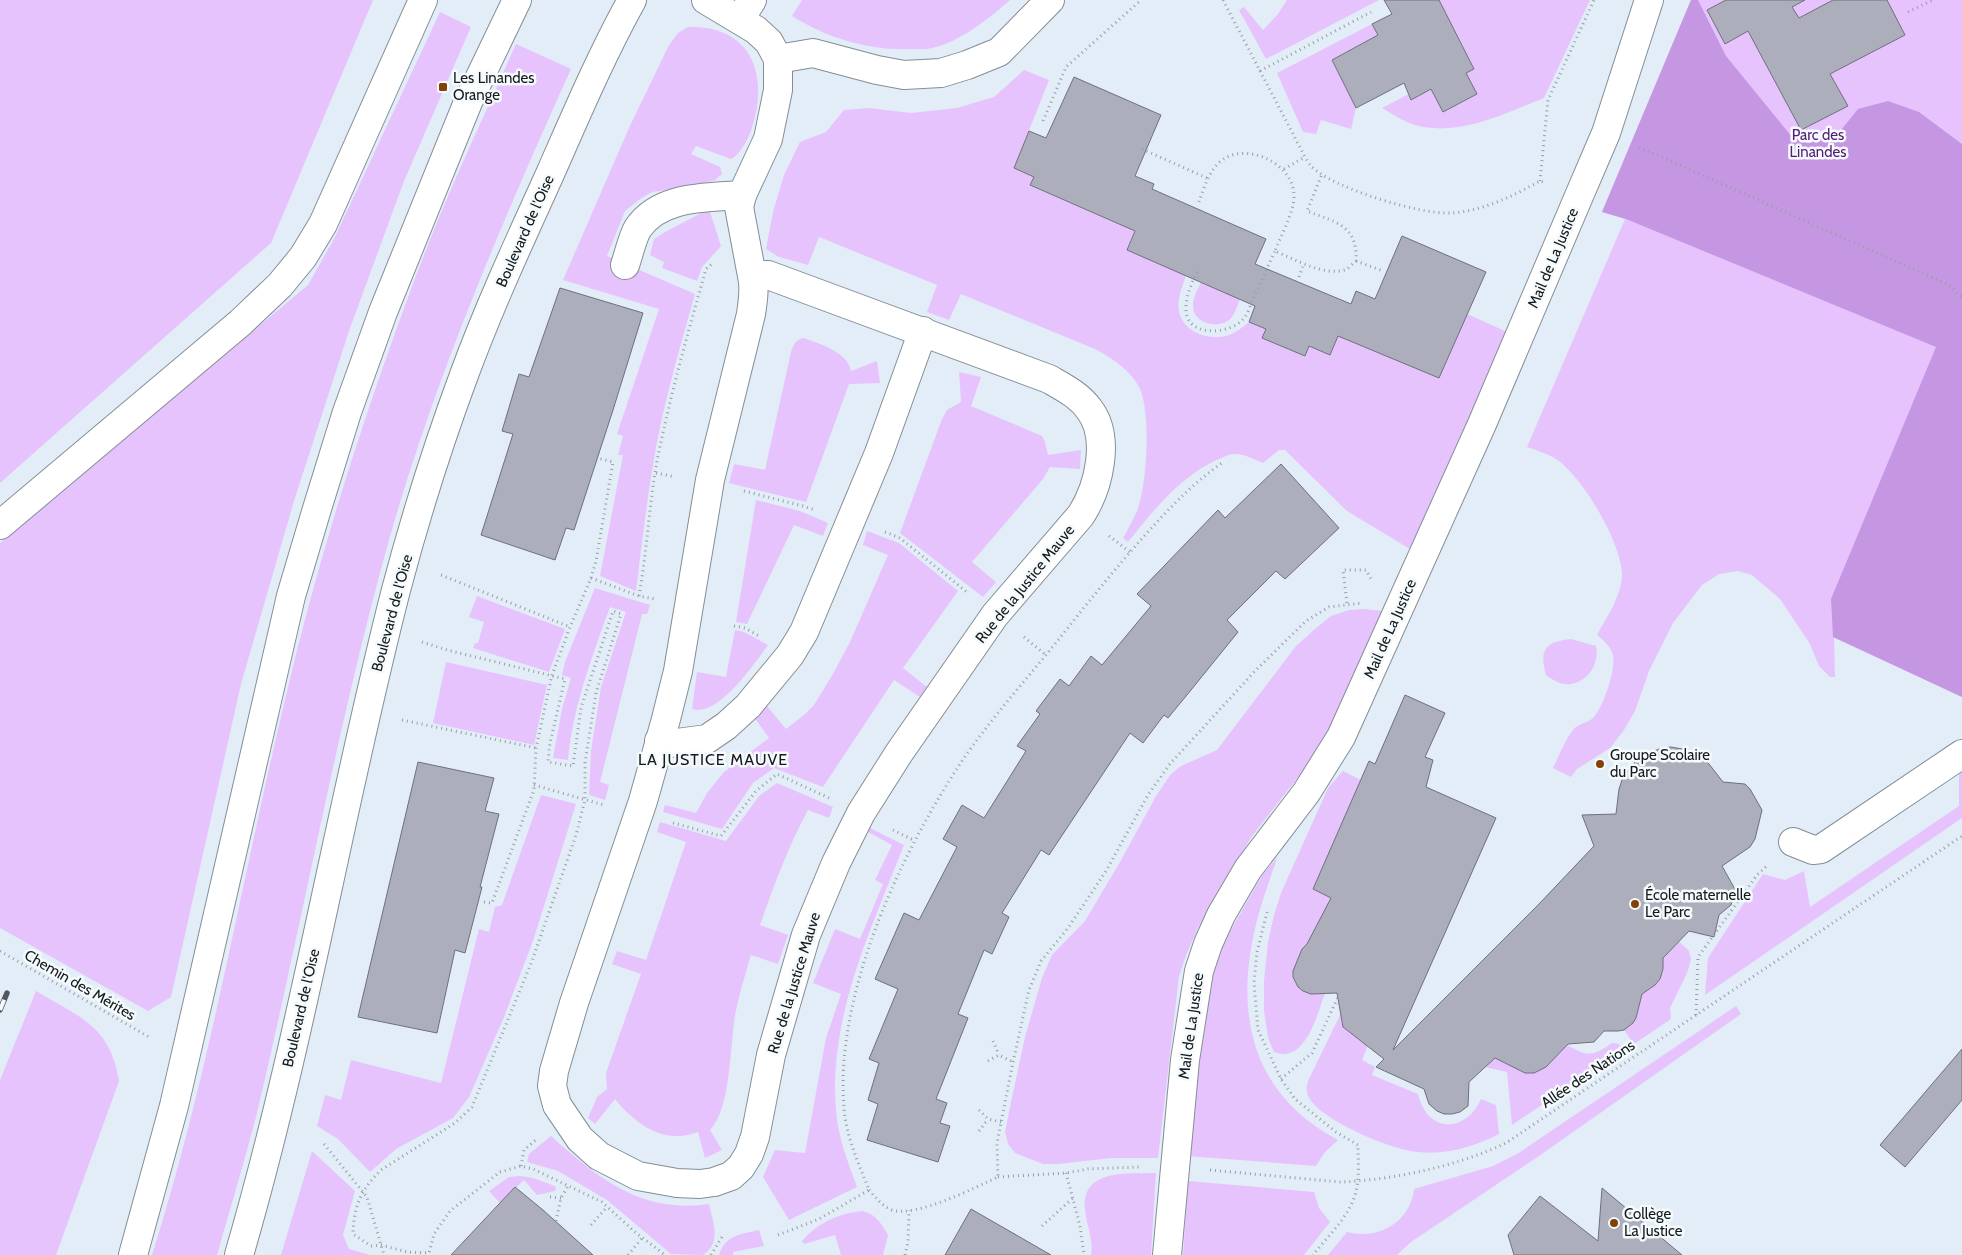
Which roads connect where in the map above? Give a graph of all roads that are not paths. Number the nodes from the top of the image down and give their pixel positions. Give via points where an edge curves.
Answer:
1 (423, 0) edge
2 (517, 0) edge
3 (632, 0) edge
4 (706, 0) edge
5 (1050, 0) edge
6 (1649, 0) edge
7 (746, 10) edge
8 (778, 59) junction
9 (742, 195) junction
10 (625, 265) dead end
11 (752, 276) junction
12 (923, 331) junction
13 (0, 525) edge
14 (659, 742) junction
15 (1962, 754) edge
16 (1793, 842) road end
17 (133, 1255) edge
18 (239, 1255) edge
19 (1167, 1255) edge

1 - 13 street via 323,224 303,258 240,323
2 - 17 street via 468,102 383,312 316,512 291,596 174,1106
3 - 18 street, Boulevard de l'Oise via 595,71 490,310 464,375 418,513 374,682 298,1023
4 - 7 street
5 - 8 street via 999,52 941,73 904,75 813,53
6 - 19 street, Mail de La Justice via 1606,133 1482,424 1341,737 1306,793 1248,869 1208,944 1199,971 1185,1060
7 - 8 street via 756,30 769,42
8 - 9 street, Rue de la Justice Mauve via 778,90 768,140
9 - 10 street via 678,201 647,218 637,230
9 - 11 street, Rue de la Justice Mauve via 739,207
11 - 12 street, Rue de la Justice Mauve via 768,275
11 - 14 street, Rue de la Justice Mauve via 751,314 709,484 678,670
12 - 14 street via 879,453 804,632 783,665 748,706 706,739
12 - 14 street, Rue de la Justice Mauve via 1049,378 1078,397 1090,410 1100,437 1097,482 1078,520 996,616 898,753 861,813 806,934 776,1038 749,1154 731,1176 700,1184 638,1176 599,1156 566,1121 554,1096 554,1071 559,1053
15 - 16 street via 1821,849 1813,850

